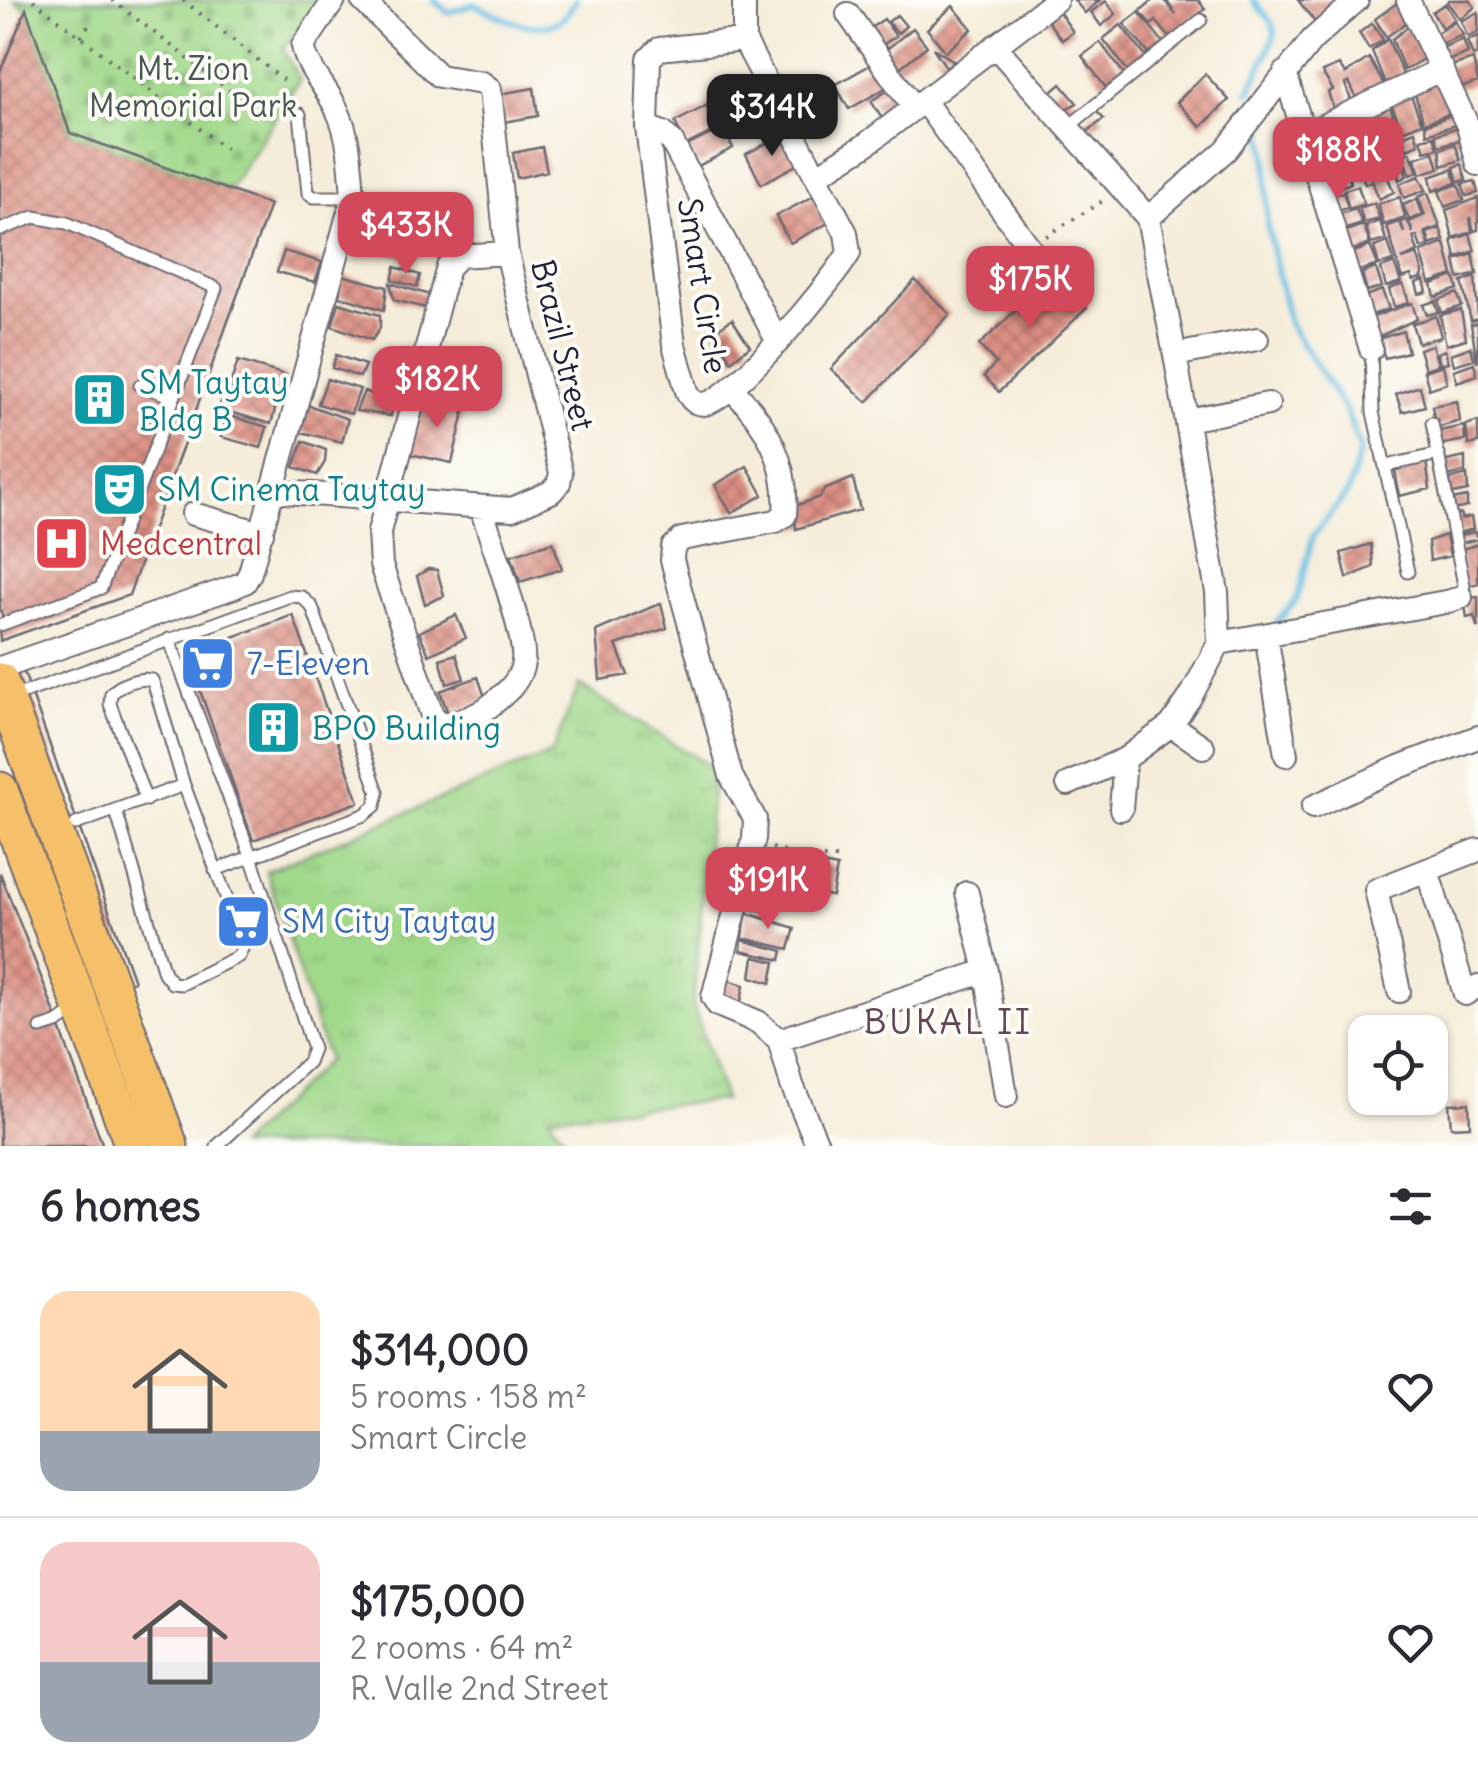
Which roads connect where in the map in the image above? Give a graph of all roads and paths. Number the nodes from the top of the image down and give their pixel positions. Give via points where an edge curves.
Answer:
1 (33, 0) edge
2 (112, 0) edge
3 (183, 0) edge
4 (334, 0) edge
5 (362, 0) edge
6 (744, 0) edge
7 (1056, 0) edge
8 (1358, 0) edge
9 (1408, 0) edge
10 (848, 14) dead end
11 (1201, 20) dead end
12 (90, 23) dead end
13 (81, 36) junction
14 (744, 40) junction
15 (995, 46) junction
16 (1442, 69) junction
17 (1285, 73) junction
18 (283, 80) dead end
19 (919, 104) junction
20 (257, 112) dead end
21 (300, 114) dead end
22 (647, 127) junction
23 (1067, 128) junction
24 (1304, 135) junction
25 (227, 150) dead end
26 (1478, 164) edge
27 (816, 176) junction
28 (1123, 188) junction
29 (353, 197) junction
30 (1148, 218) junction
31 (0, 230) edge
32 (1029, 247) joint
33 (507, 252) junction
34 (1256, 339) dead end
35 (778, 342) junction
36 (1371, 350) joint
37 (1176, 355) junction
38 (140, 385) dead end
39 (732, 389) junction
40 (172, 396) junction
41 (1268, 404) dead end
42 (1187, 420) junction
43 (1432, 424) dead end
44 (1439, 454) junction
45 (1386, 466) junction
46 (272, 490) junction
47 (389, 498) junction
48 (482, 510) junction
49 (193, 514) dead end
50 (262, 533) junction
51 (1408, 572) dead end
52 (1461, 597) joint
53 (0, 626) edge
54 (1266, 635) junction
55 (169, 639) junction
56 (1219, 642) junction
57 (2, 683) edge
58 (1170, 725) junction
59 (1478, 737) edge
60 (1203, 748) dead end
61 (1286, 755) dead end
62 (1125, 759) junction
63 (1068, 784) dead end
64 (184, 785) junction
65 (0, 790) edge
66 (146, 800) junction
67 (1312, 807) dead end
68 (1121, 810) dead end
69 (116, 812) junction
70 (67, 827) junction
71 (754, 840) junction
72 (1478, 850) edge
73 (251, 856) junction
74 (840, 858) dead end
75 (214, 870) junction
76 (1427, 870) junction
77 (968, 893) dead end
78 (986, 972) junction
79 (1478, 986) edge
80 (1399, 991) dead end
81 (75, 1017) junction
82 (41, 1028) dead end
83 (779, 1040) junction
84 (1006, 1096) dead end
85 (132, 1146) edge
86 (170, 1146) edge
87 (217, 1146) edge
88 (818, 1146) edge

1 - 13 path
2 - 20 path
3 - 18 path
4 - 29 street via 303,46 338,112
5 - 33 street, Brazil Street via 439,76 490,89
6 - 14 street
7 - 15 street
8 - 17 street
9 - 16 street
10 - 19 street
11 - 23 lane
12 - 13 path
13 - 25 path
14 - 22 street, Smart Circle via 655,51 649,59
14 - 27 street, Smart Circle
15 - 19 street
15 - 23 street
16 - 24 street
16 - 26 street
17 - 24 street
17 - 30 street via 1226,150
19 - 27 street
19 - 32 street
21 - 29 lane via 308,192
22 - 35 street via 672,142
22 - 39 street, Smart Circle via 684,384 690,398 704,404
23 - 28 street
24 - 36 street
27 - 35 street, Smart Circle via 849,252
28 - 30 street
28 - 32 path
29 - 46 street
30 - 37 street
31 - 40 lane via 34,217 67,222 216,288
33 - 47 street via 459,256 448,267
33 - 48 street, Brazil Street via 561,473 540,500 512,510
34 - 37 street
35 - 39 street, Smart Circle
36 - 45 lane via 1373,412
37 - 42 street
38 - 40 lane
39 - 71 street via 769,432 787,494 785,515 682,539 672,560 732,776 755,819
40 - 53 lane via 101,588
41 - 42 street
42 - 56 street
43 - 44 lane
44 - 45 lane
44 - 52 lane
45 - 51 lane
46 - 47 street, Brazil Street
46 - 50 street
47 - 48 street, Brazil Street
47 - 48 street via 379,532 380,565 440,723 484,710 508,692 524,660
49 - 50 street
50 - 57 street via 244,582
52 - 54 street
54 - 56 street
54 - 61 street
55 - 57 lane
55 - 73 lane
55 - 73 lane via 290,596 312,606 378,792 376,806
56 - 58 street
57 - 70 main road
58 - 60 street
58 - 62 street
59 - 67 street
62 - 63 street
62 - 68 street
64 - 66 lane
64 - 66 lane via 152,680 143,678 116,689 110,704
64 - 75 lane
65 - 81 main road
66 - 69 lane
69 - 70 lane
69 - 75 lane via 172,982 211,972 243,951
70 - 86 main road
71 - 74 path via 780,853
71 - 83 street via 712,997
72 - 76 street
73 - 75 lane
73 - 87 lane via 313,1054
76 - 79 street via 1465,994
76 - 80 street via 1376,890
77 - 78 street
78 - 83 street
78 - 84 street
81 - 82 lane
81 - 85 main road
83 - 88 street

